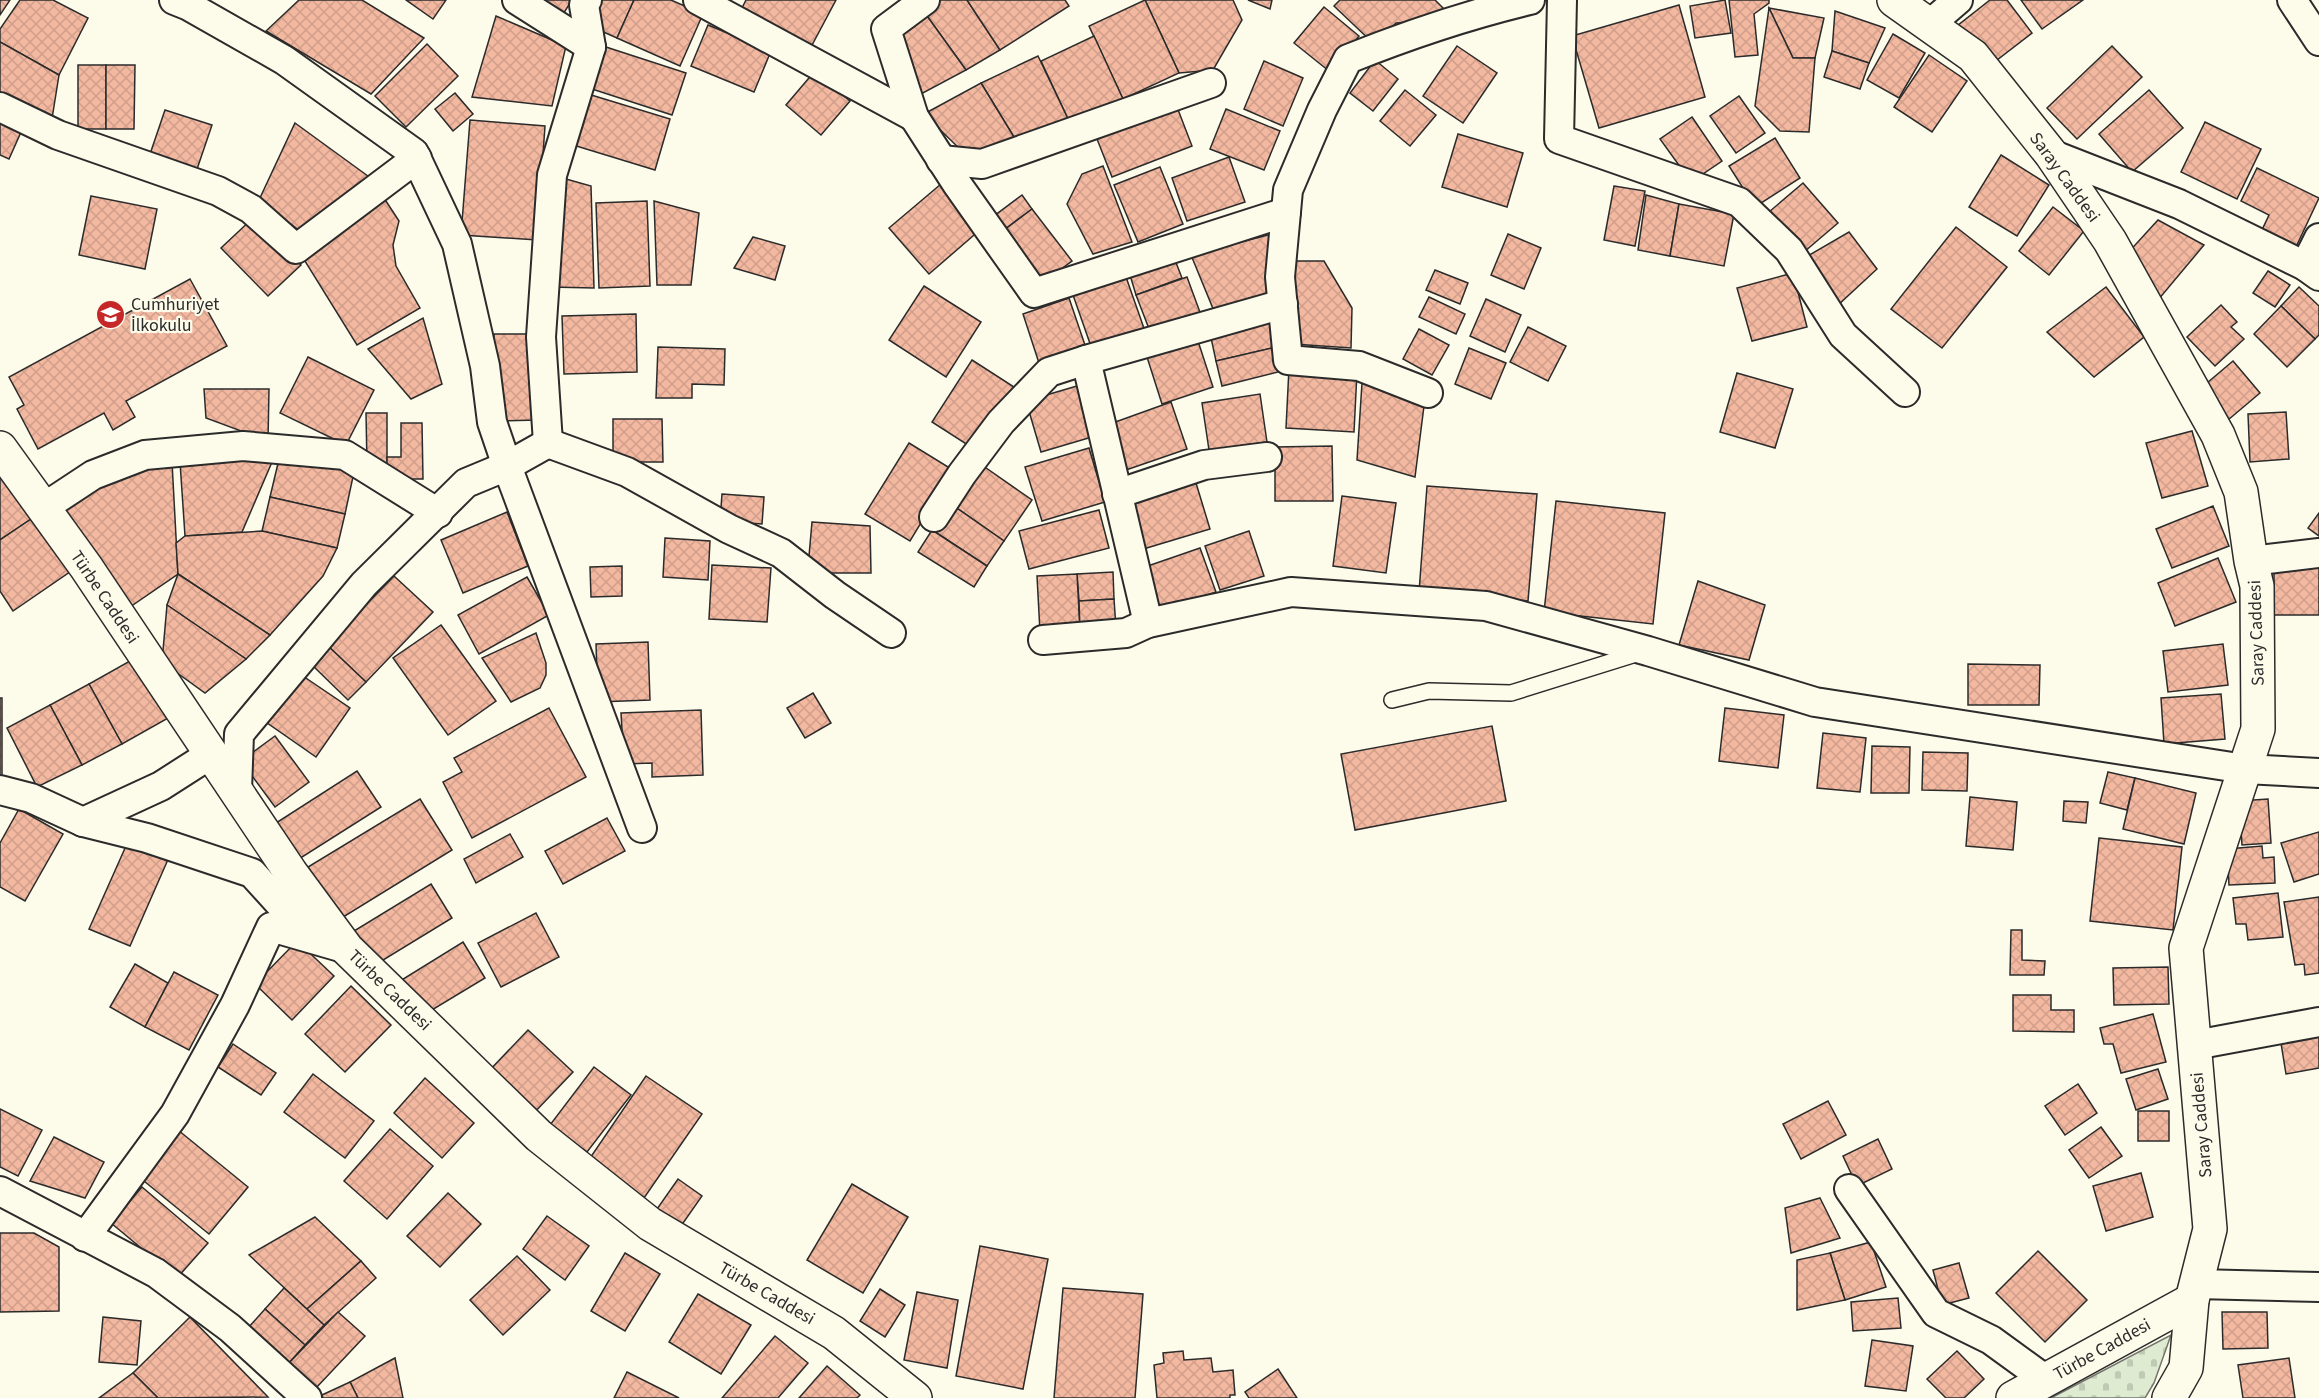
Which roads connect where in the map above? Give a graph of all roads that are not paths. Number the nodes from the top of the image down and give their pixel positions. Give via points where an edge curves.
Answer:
1 (174, 0) edge
2 (517, 0) edge
3 (587, 0) edge
4 (698, 0) edge
5 (925, 0) edge
6 (1530, 0) edge
7 (1562, 0) edge
8 (1894, 0) edge
9 (1959, 0) edge
10 (2292, 0) edge
11 (1929, 25) junction
12 (2319, 41) edge
13 (591, 47) junction
14 (1211, 83) dead end
15 (0, 107) edge
16 (914, 117) junction
17 (2050, 154) junction
18 (417, 158) junction
19 (941, 160) junction
20 (1286, 212) junction
21 (2319, 238) edge
22 (2312, 271) edge
23 (1283, 304) junction
24 (1086, 360) junction
25 (1905, 392) dead end
26 (1428, 393) dead end
27 (548, 442) junction
28 (0, 448) edge
29 (1267, 457) dead end
30 (507, 466) junction
31 (1117, 494) junction
32 (43, 508) junction
33 (438, 513) junction
34 (934, 517) dead end
35 (2319, 554) edge
36 (2251, 561) junction
37 (1148, 623) junction
38 (891, 633) dead end
39 (1043, 640) dead end
40 (1648, 651) junction
41 (1392, 700) dead end
42 (212, 754) junction
43 (2245, 769) junction
44 (2319, 773) edge
45 (0, 790) edge
46 (237, 792) junction
47 (83, 822) junction
48 (642, 828) dead end
49 (347, 949) junction
50 (2319, 1022) edge
51 (2195, 1045) junction
52 (1848, 1189) dead end
53 (0, 1191) edge
54 (85, 1237) junction
55 (2319, 1287) edge
56 (2194, 1292) junction
57 (2046, 1380) junction
58 (307, 1398) edge
59 (915, 1398) edge
60 (2013, 1398) edge
61 (2169, 1398) edge

1 - 18 street via 284,60
2 - 13 street
3 - 13 street via 584,5
4 - 16 street
5 - 16 street via 886,29
6 - 20 street via 1418,31 1348,59 1288,190
7 - 25 street via 1559,139 1739,202 1789,250 1843,335
8 - 11 street, Saray Caddesi
9 - 11 street
10 - 12 street
11 - 17 street, Saray Caddesi via 1973,56
13 - 27 street via 552,175 541,337
14 - 19 street via 982,164
15 - 18 street via 58,135 218,191 251,209 296,249
16 - 19 street
17 - 22 street via 2179,204
17 - 36 street, Saray Caddesi via 2110,241 2218,435 2241,492
18 - 30 street via 457,244 485,366 492,422
19 - 20 street via 1034,293
20 - 23 street via 1280,277
21 - 22 street
23 - 24 street
23 - 26 street via 1288,360 1359,366
24 - 31 street
24 - 34 street via 1049,372 1001,422
27 - 30 street
27 - 38 street via 627,472 781,553
28 - 32 street, Türbe Caddesi
29 - 31 street via 1204,465
30 - 33 street via 466,483
30 - 48 street
31 - 37 street
32 - 33 street via 93,475 144,455 243,446 345,455
32 - 42 street, Türbe Caddesi
33 - 46 street via 364,584 239,734
35 - 36 street
36 - 43 street, Saray Caddesi via 2257,586 2258,729
37 - 39 street via 1126,633
37 - 40 street via 1291,592 1486,606
40 - 41 lane via 1511,693 1429,691
40 - 43 street via 1815,702
42 - 46 street, Türbe Caddesi
42 - 47 street via 160,786
43 - 44 street
43 - 51 street, Saray Caddesi via 2186,948
45 - 47 street via 31,798
46 - 49 street, Türbe Caddesi
47 - 49 street via 147,838 252,873 300,926
49 - 54 street via 271,927 235,1005 175,1114
49 - 59 street, Türbe Caddesi via 539,1136 650,1224 834,1333
50 - 51 street
51 - 56 street, Saray Caddesi via 2210,1229
52 - 57 street via 1936,1313 1991,1340
53 - 54 street
54 - 58 street via 165,1280 230,1328
55 - 56 street
56 - 57 street, Türbe Caddesi
56 - 61 street, Saray Caddesi via 2186,1368
57 - 60 street, Türbe Caddesi

